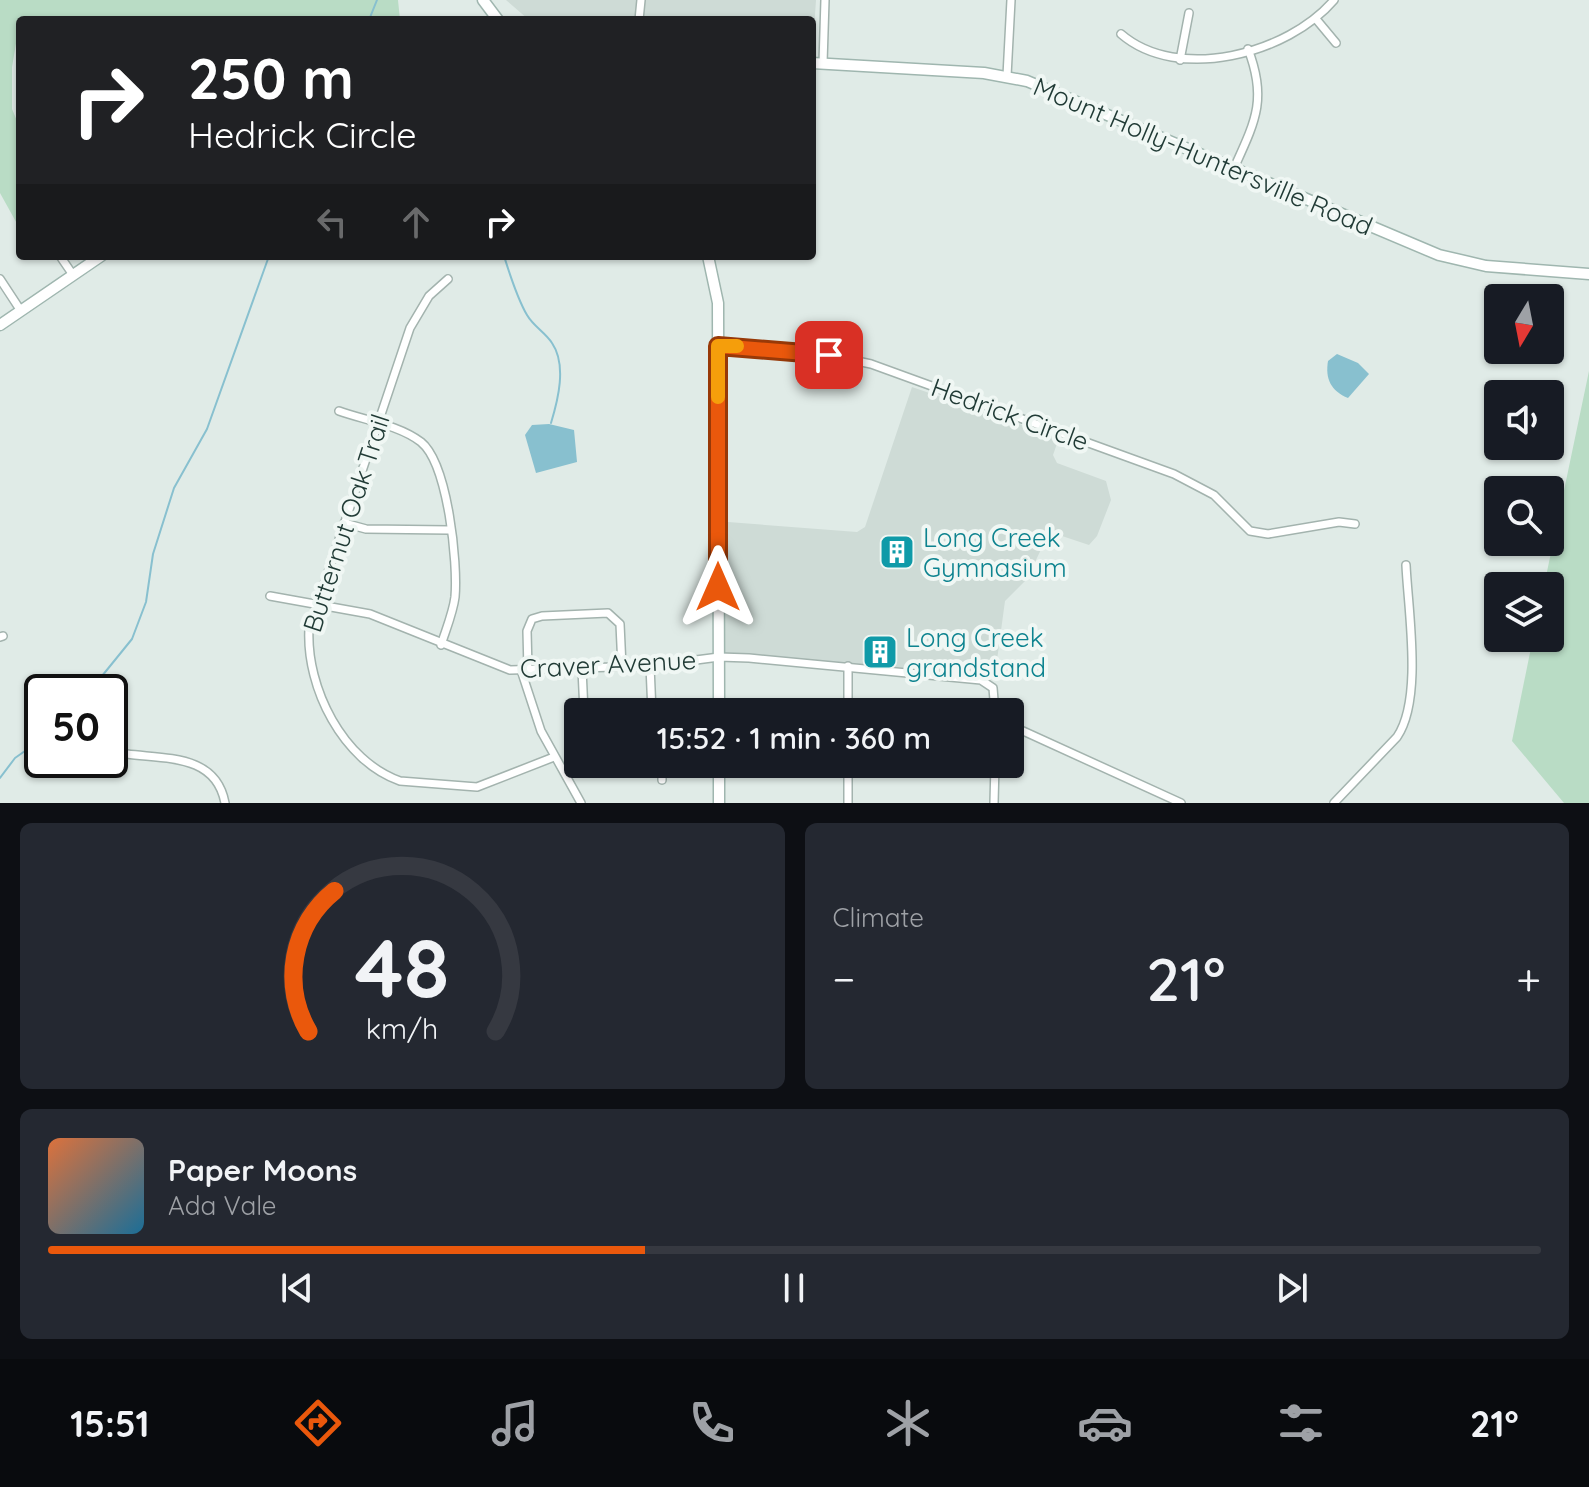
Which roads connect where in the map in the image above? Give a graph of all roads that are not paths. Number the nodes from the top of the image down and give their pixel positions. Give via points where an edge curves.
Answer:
1 (825, 0) edge
2 (1011, 0) edge
3 (1334, 0) edge
4 (1189, 13) dead end
5 (1316, 19) junction
6 (1121, 34) dead end
7 (1336, 43) dead end
8 (1248, 49) junction
9 (1180, 60) junction
10 (817, 63) edge
11 (1007, 76) junction
12 (1235, 166) junction
13 (63, 260) edge
14 (95, 260) edge
15 (709, 260) edge
16 (1589, 274) edge
17 (73, 275) junction
18 (0, 279) edge
19 (448, 279) dead end
20 (21, 311) junction
21 (0, 325) edge
22 (718, 346) junction
23 (339, 411) dead end
24 (378, 425) junction
25 (344, 523) junction
26 (1355, 524) dead end
27 (449, 530) junction
28 (1406, 565) dead end
29 (270, 596) dead end
30 (317, 603) junction
31 (441, 645) junction
32 (719, 657) junction
33 (650, 666) junction
34 (848, 666) junction
35 (622, 667) junction
36 (582, 669) junction
37 (525, 670) junction
38 (583, 698) edge
39 (651, 698) edge
40 (719, 698) edge
41 (848, 698) edge
42 (994, 698) edge
43 (1024, 731) edge
44 (128, 754) edge
45 (554, 757) junction
46 (719, 778) edge
47 (848, 778) edge
48 (995, 778) edge
49 (579, 802) edge
50 (225, 803) edge
51 (719, 803) edge
52 (848, 803) edge
53 (994, 803) edge
54 (1181, 803) edge
55 (1334, 803) edge

1 - 10 street
2 - 11 street
3 - 5 street
4 - 9 street
5 - 7 street
5 - 8 street
6 - 9 street via 1150,53
8 - 9 street via 1209,60
8 - 12 street via 1259,103
10 - 11 main road, Mount Holly-Huntersville Road
11 - 12 main road, Mount Holly-Huntersville Road via 1065,94
12 - 16 main road, Mount Holly-Huntersville Road via 1439,255 1486,266
13 - 17 street
14 - 17 main road
15 - 22 main road via 717,294
17 - 20 main road
18 - 20 street
19 - 24 street, Butternut Oak Trail via 415,317
20 - 21 main road
22 - 26 street, Hedrick Circle via 829,355 883,368 1174,474 1214,495 1250,531
22 - 32 main road
23 - 24 street
24 - 25 street, Butternut Oak Trail
24 - 27 street via 420,442 433,456
25 - 27 street via 366,529
25 - 30 street, Butternut Oak Trail
27 - 31 street via 455,598
28 - 55 street via 1411,669 1405,724
29 - 30 street, Craver Avenue
30 - 31 street, Craver Avenue via 370,614
30 - 45 street, Butternut Oak Trail via 308,648 321,701 337,728 388,777 477,787
31 - 37 street, Craver Avenue via 495,667
32 - 33 street, Craver Avenue
32 - 34 street, Craver Avenue
32 - 40 main road
33 - 35 street, Craver Avenue
33 - 39 street
34 - 41 street
34 - 42 street, Craver Avenue via 981,680 993,688
35 - 36 street, Craver Avenue
35 - 37 street via 620,624 608,613 532,619
36 - 37 street, Craver Avenue
36 - 38 street
37 - 45 street via 531,706
43 - 54 street
44 - 50 street via 194,763 216,781
45 - 49 street
46 - 51 main road
47 - 52 street
48 - 53 street

